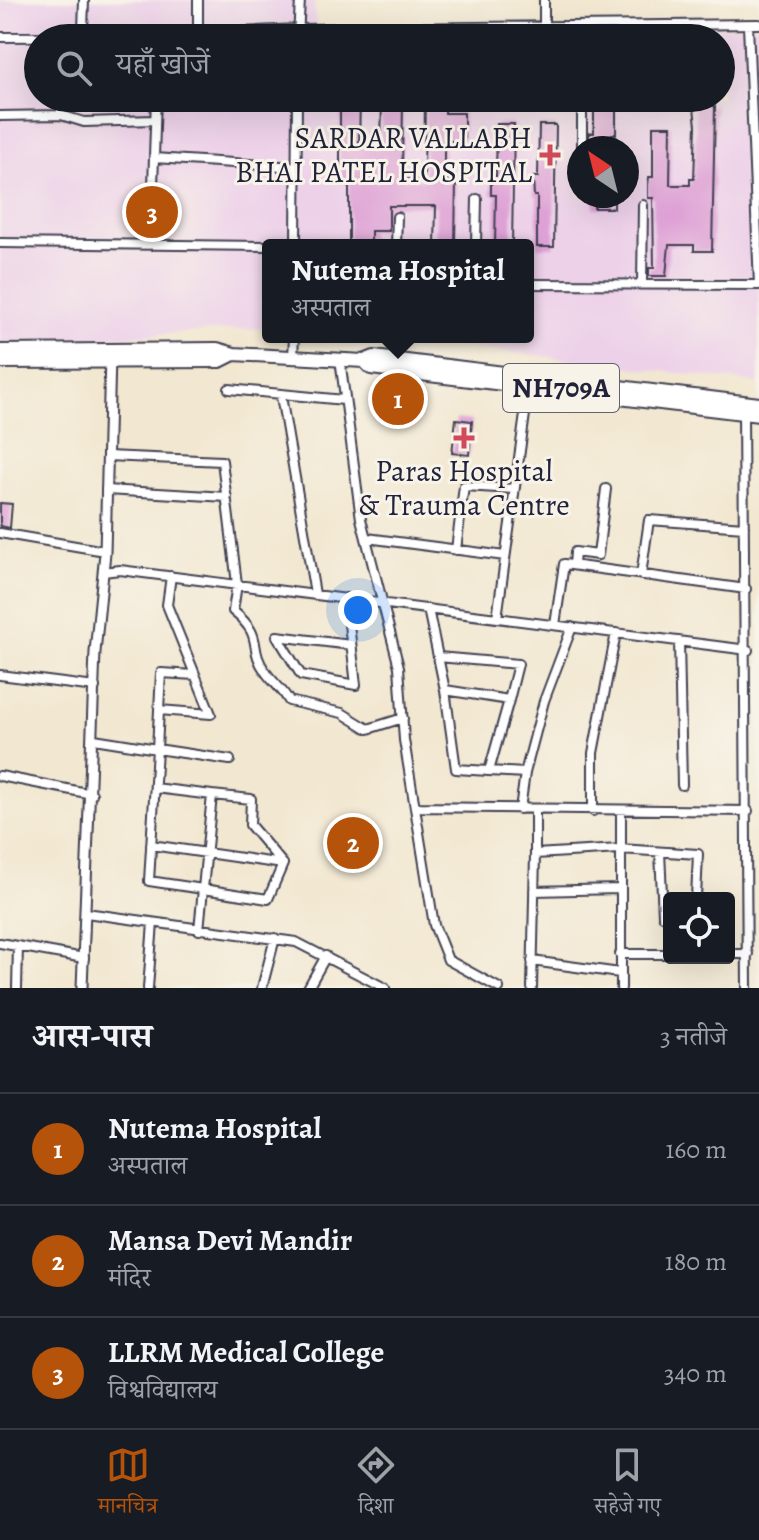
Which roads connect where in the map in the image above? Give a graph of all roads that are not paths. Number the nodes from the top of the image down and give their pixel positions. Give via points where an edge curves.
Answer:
1 (84, 0) edge
2 (198, 0) edge
3 (300, 0) edge
4 (544, 0) edge
5 (83, 24) edge
6 (198, 24) edge
7 (299, 24) edge
8 (544, 24) edge
9 (759, 24) edge
10 (735, 25) edge
11 (748, 25) junction
12 (0, 37) edge
13 (24, 37) edge
14 (155, 112) edge
15 (297, 112) edge
16 (582, 112) edge
17 (61, 115) joint
18 (0, 116) edge
19 (155, 120) junction
20 (582, 136) edge
21 (154, 158) junction
22 (296, 167) junction
23 (477, 199) dead end
24 (643, 205) dead end
25 (397, 217) dead end
26 (296, 239) edge
27 (396, 239) edge
28 (476, 239) edge
29 (0, 243) edge
30 (151, 245) junction
31 (262, 246) edge
32 (534, 284) edge
33 (642, 284) junction
34 (294, 343) edge
35 (0, 351) edge
36 (110, 355) junction
37 (293, 356) junction
38 (340, 359) junction
39 (0, 362) edge
40 (530, 379) junction
41 (229, 389) dead end
42 (281, 396) junction
43 (344, 400) junction
44 (759, 404) edge
45 (743, 408) junction
46 (759, 415) edge
47 (107, 456) junction
48 (514, 489) junction
49 (606, 489) dead end
50 (106, 490) junction
51 (227, 497) junction
52 (744, 527) junction
53 (0, 533) edge
54 (367, 538) junction
55 (456, 550) junction
56 (105, 551) junction
57 (505, 556) junction
58 (574, 565) junction
59 (103, 572) junction
60 (641, 575) junction
61 (171, 576) junction
62 (237, 584) junction
63 (746, 589) junction
64 (315, 594) junction
65 (346, 598) junction
66 (384, 603) junction
67 (428, 609) junction
68 (497, 618) junction
69 (555, 625) junction
70 (572, 627) junction
71 (616, 633) junction
72 (679, 641) junction
73 (351, 645) junction
74 (748, 650) junction
75 (438, 657) junction
76 (0, 675) edge
77 (195, 675) junction
78 (95, 687) junction
79 (445, 690) junction
80 (509, 700) junction
81 (159, 710) junction
82 (403, 718) junction
83 (748, 730) junction
84 (759, 730) edge
85 (94, 739) junction
86 (157, 749) junction
87 (230, 760) dead end
88 (489, 771) junction
89 (525, 773) junction
90 (0, 776) edge
91 (682, 785) dead end
92 (155, 788) junction
93 (92, 794) junction
94 (212, 795) junction
95 (415, 807) junction
96 (520, 809) junction
97 (535, 810) junction
98 (593, 811) junction
99 (748, 811) junction
100 (621, 812) junction
101 (151, 845) junction
102 (620, 849) junction
103 (660, 852) junction
104 (207, 853) junction
105 (535, 854) junction
106 (283, 864) junction
107 (748, 874) junction
108 (759, 874) edge
109 (203, 889) junction
110 (619, 889) junction
111 (534, 891) junction
112 (696, 892) edge
113 (86, 913) junction
114 (663, 916) edge
115 (153, 923) junction
116 (199, 930) junction
117 (275, 938) junction
118 (0, 943) edge
119 (748, 943) junction
120 (759, 943) edge
121 (18, 946) junction
122 (620, 954) junction
123 (663, 954) edge
124 (735, 954) edge
125 (748, 954) junction
126 (326, 956) junction
127 (84, 958) junction
128 (532, 961) junction
129 (620, 973) junction
130 (370, 979) junction
131 (17, 988) edge
132 (82, 988) edge
133 (148, 988) edge
134 (262, 988) edge
135 (308, 988) edge
136 (362, 988) edge
137 (385, 988) edge
138 (499, 988) edge
139 (532, 988) edge
140 (621, 988) edge
141 (747, 988) edge

1 - 5 street
2 - 6 street
3 - 7 street
4 - 8 street
9 - 11 street
10 - 11 street
11 - 33 street via 759,285
12 - 13 street
14 - 19 street
15 - 22 street
16 - 20 street
17 - 18 street
17 - 19 street via 84,122
19 - 21 street
21 - 22 street
21 - 30 street
22 - 26 street
23 - 28 street
24 - 33 street
25 - 27 street
29 - 30 street
30 - 31 street
32 - 33 street
34 - 37 street
35 - 36 highway, NH709A
36 - 37 highway, NH709A via 217,349
36 - 39 highway, NH709A
36 - 47 street
37 - 38 highway, NH709A
38 - 40 highway, NH709A via 374,357
38 - 43 street
40 - 45 highway, NH709A
40 - 48 street
41 - 42 street
42 - 43 street
42 - 64 street
43 - 54 street
44 - 45 highway, NH709A
45 - 46 highway, NH709A
45 - 52 street
47 - 50 street
47 - 51 street via 222,461
48 - 55 street via 464,486
48 - 57 street
49 - 58 street via 598,555 575,552
50 - 51 street
50 - 56 street
51 - 62 street
52 - 60 street via 649,520
52 - 63 street
53 - 56 street
54 - 55 street
54 - 66 street
55 - 57 street
56 - 59 street
57 - 68 street
58 - 60 street
58 - 69 street via 564,564
59 - 61 street
59 - 78 street
60 - 63 street
61 - 62 street
61 - 77 street via 167,605
62 - 64 street
62 - 82 street via 233,611 256,635 258,658 289,701 342,713 368,729
63 - 74 street
64 - 65 street
65 - 66 street
65 - 73 street
66 - 67 street
66 - 82 street via 399,667
67 - 68 street
67 - 75 street
68 - 69 street
69 - 70 street
70 - 71 street
70 - 89 street
71 - 72 street
71 - 98 street via 593,753
72 - 74 street
72 - 91 street
73 - 73 street via 356,685 301,675 277,636
74 - 83 street
75 - 79 street
75 - 80 street via 518,664
76 - 78 street
77 - 81 street via 161,673
77 - 81 street via 211,714
78 - 85 street
79 - 80 street
79 - 88 street via 456,769
80 - 88 street
81 - 86 street
82 - 95 street
83 - 84 street
83 - 99 street
85 - 86 street
85 - 93 street
86 - 87 street
86 - 92 street
88 - 89 street
89 - 96 street
90 - 93 street
92 - 94 street
92 - 101 street
93 - 113 street
94 - 104 street
94 - 106 street via 251,799 250,825
95 - 96 street
95 - 138 street via 434,925 448,960
96 - 97 street
97 - 98 street
97 - 105 street
98 - 100 street
99 - 100 street
99 - 107 street
100 - 102 street
101 - 104 street
101 - 109 street via 149,881
102 - 103 street
102 - 105 street
102 - 110 street
103 - 112 street via 698,854
103 - 114 street
104 - 106 street
104 - 109 street
105 - 111 street
106 - 109 street via 268,899
107 - 108 street
107 - 119 street
109 - 116 street
110 - 111 street
110 - 122 street
111 - 128 street
113 - 115 street
113 - 127 street
115 - 116 street
115 - 133 street
116 - 117 street
117 - 126 street
117 - 134 street
118 - 121 street
119 - 120 street
119 - 125 street
121 - 127 street
121 - 131 street
122 - 123 street
122 - 129 street
124 - 125 street
125 - 141 street
126 - 130 street
126 - 135 street
127 - 132 street
128 - 129 street
128 - 139 street
129 - 140 street
130 - 136 street
130 - 137 street

